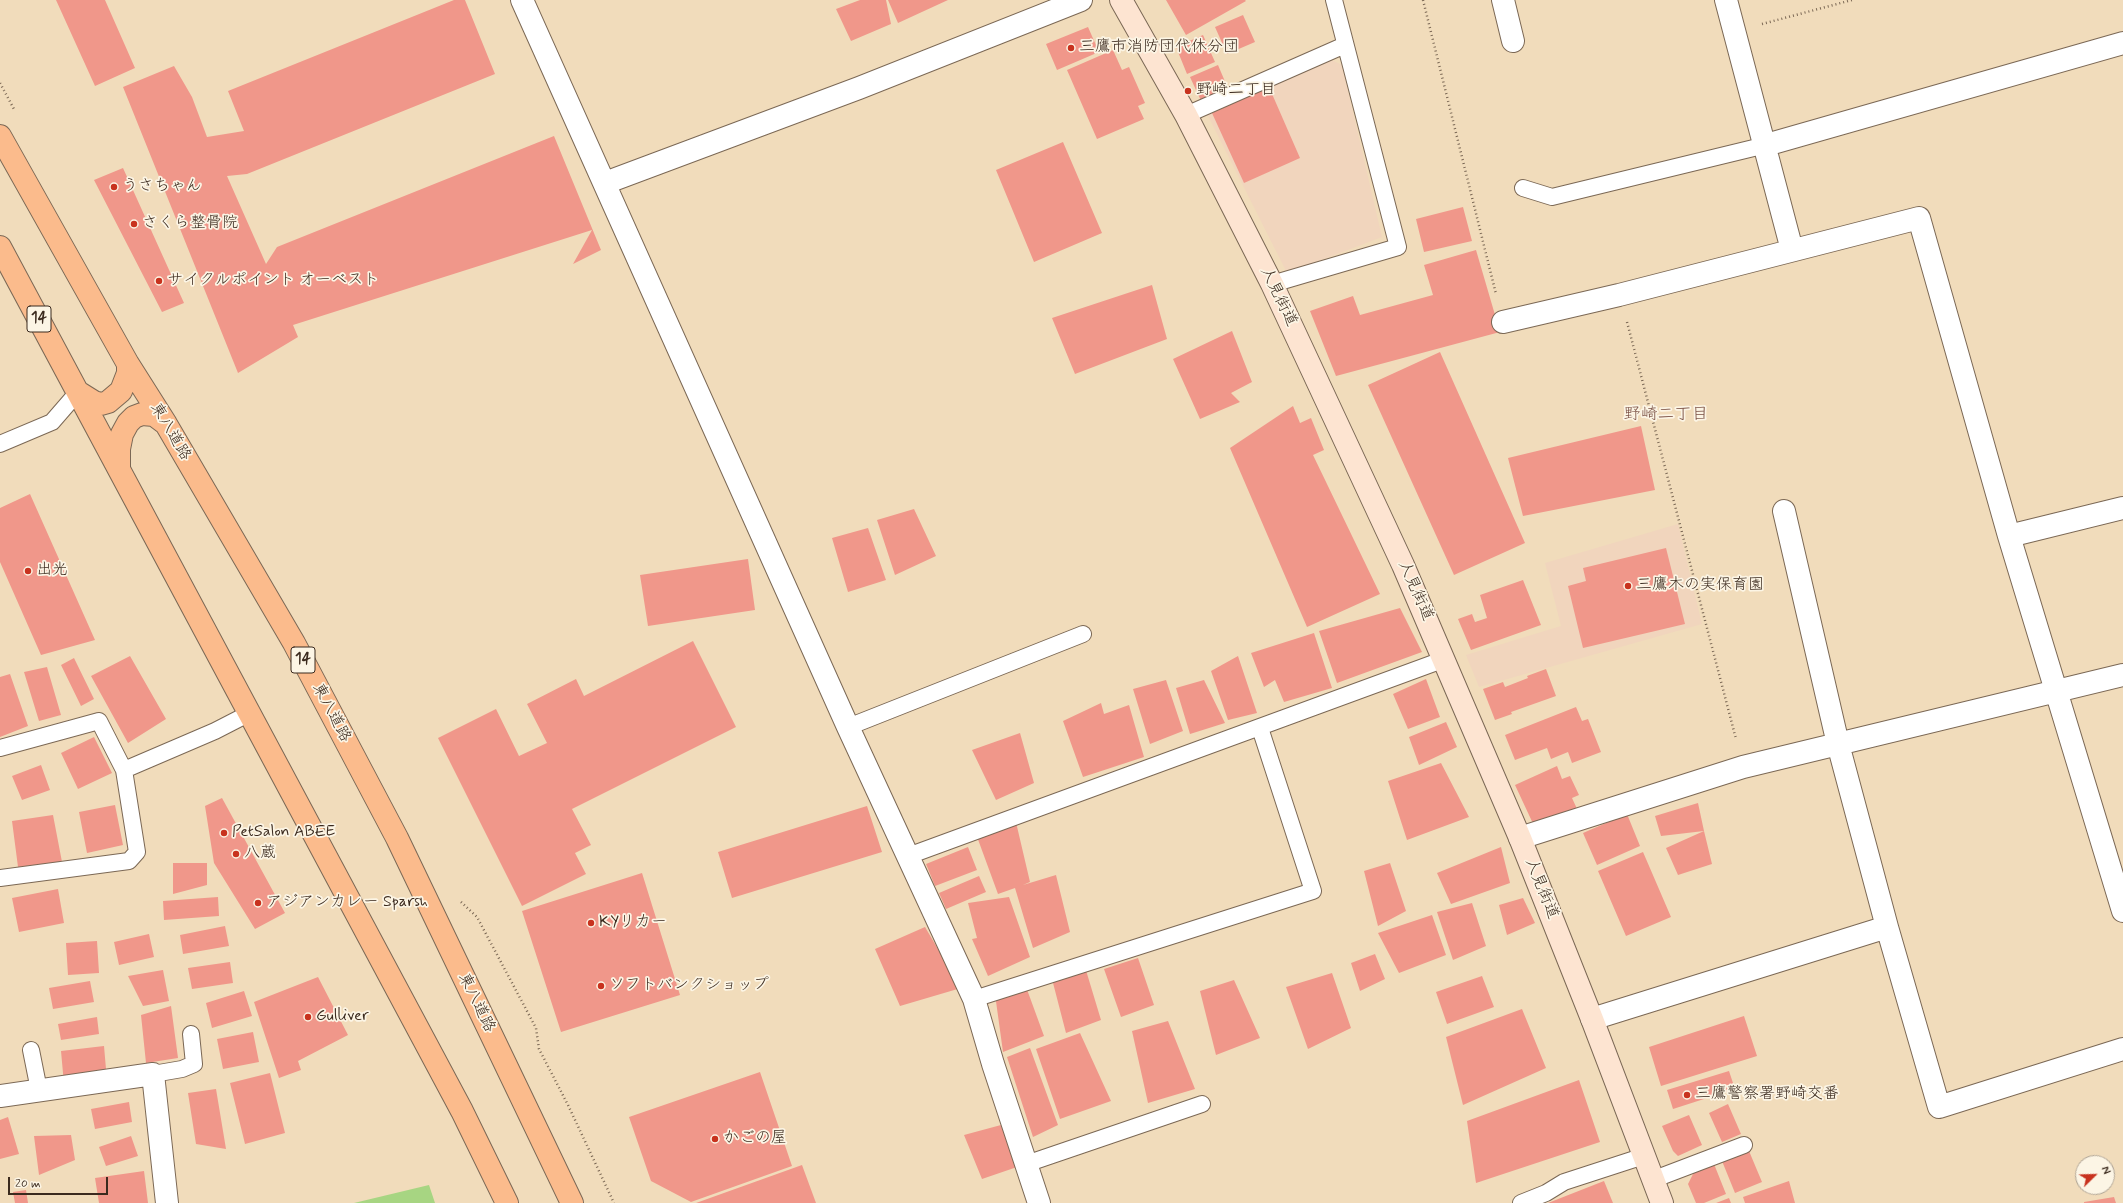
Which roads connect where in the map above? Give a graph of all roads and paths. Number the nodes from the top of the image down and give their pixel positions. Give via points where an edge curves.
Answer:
1 (522, 0) edge
2 (1081, 0) edge
3 (1122, 0) edge
4 (1334, 0) edge
5 (1423, 0) edge
6 (1504, 0) edge
7 (1726, 0) edge
8 (1852, 0) edge
9 (1734, 31) junction
10 (1513, 42) dead end
11 (2123, 43) edge
12 (1345, 45) junction
13 (1186, 115) junction
14 (0, 136) edge
15 (1766, 145) junction
16 (605, 183) junction
17 (1523, 188) dead end
18 (0, 247) edge
19 (1792, 250) junction
20 (1272, 284) junction
21 (1619, 295) junction
22 (1503, 322) joint
23 (128, 364) junction
24 (78, 392) junction
25 (166, 424) junction
26 (0, 444) edge
27 (119, 468) junction
28 (2123, 508) edge
29 (1784, 511) dead end
30 (2009, 536) junction
31 (1083, 634) dead end
32 (1445, 659) junction
33 (2123, 675) edge
34 (2057, 691) junction
35 (250, 713) junction
36 (848, 727) junction
37 (1260, 728) junction
38 (1838, 744) junction
39 (0, 748) edge
40 (1743, 767) junction
41 (124, 770) junction
42 (1520, 838) junction
43 (908, 856) junction
44 (0, 878) edge
45 (2123, 911) edge
46 (477, 918) dead end
47 (1887, 927) junction
48 (974, 999) junction
49 (1592, 1019) junction
50 (191, 1034) dead end
51 (2123, 1049) edge
52 (31, 1050) dead end
53 (153, 1074) junction
54 (39, 1090) junction
55 (0, 1096) edge
56 (1202, 1104) dead end
57 (1744, 1145) dead end
58 (1644, 1156) junction
59 (1026, 1164) junction
60 (1652, 1180) junction
61 (167, 1203) edge
62 (507, 1203) edge
63 (572, 1203) edge
64 (614, 1203) edge
65 (1039, 1203) edge
66 (1521, 1203) edge
67 (1662, 1203) edge

1 - 16 street
2 - 16 street via 859,88
3 - 13 main road, 人見街道
4 - 12 lane
5 - 22 path
6 - 10 street
7 - 9 street
8 - 9 path
9 - 15 street
11 - 15 street
12 - 13 lane
12 - 20 lane via 1398,247
13 - 20 main road, 人見街道
14 - 23 main road, 東八道路 / 14
15 - 17 lane via 1552,197
15 - 19 street
16 - 36 street
18 - 24 main road, 14
19 - 21 street
19 - 30 street via 1919,218
20 - 32 main road, 人見街道
21 - 22 street
21 - 40 path
23 - 24 main road via 128,373 121,391 108,402 94,402
23 - 25 main road, 東八道路 / 14
24 - 26 lane via 52,422
24 - 27 main road, 14
25 - 27 main road via 154,415 142,414 134,417 122,434
25 - 63 main road, 東八道路 / 14 via 294,644 397,838
27 - 35 main road, 14
28 - 30 street
29 - 38 street
30 - 34 street
31 - 36 lane
32 - 37 lane
32 - 42 main road, 人見街道
33 - 34 street
34 - 38 street
34 - 45 street
35 - 41 lane
35 - 62 main road, 14 via 462,1111
36 - 43 street
37 - 43 lane
37 - 48 lane via 1313,891
38 - 40 street
38 - 47 street
39 - 41 lane via 99,721
40 - 42 street
41 - 44 lane via 138,852 128,861
42 - 49 main road, 人見街道
43 - 48 street
46 - 64 path via 536,1028 539,1049
47 - 49 street
47 - 51 street via 1939,1107
48 - 59 street
49 - 58 main road, 人見街道
50 - 53 lane via 194,1064 182,1069
52 - 54 lane
53 - 54 street
53 - 61 street
54 - 55 street
56 - 59 lane
57 - 60 lane
58 - 60 main road, 人見街道
58 - 66 lane via 1564,1182
59 - 65 street
60 - 67 main road, 人見街道

